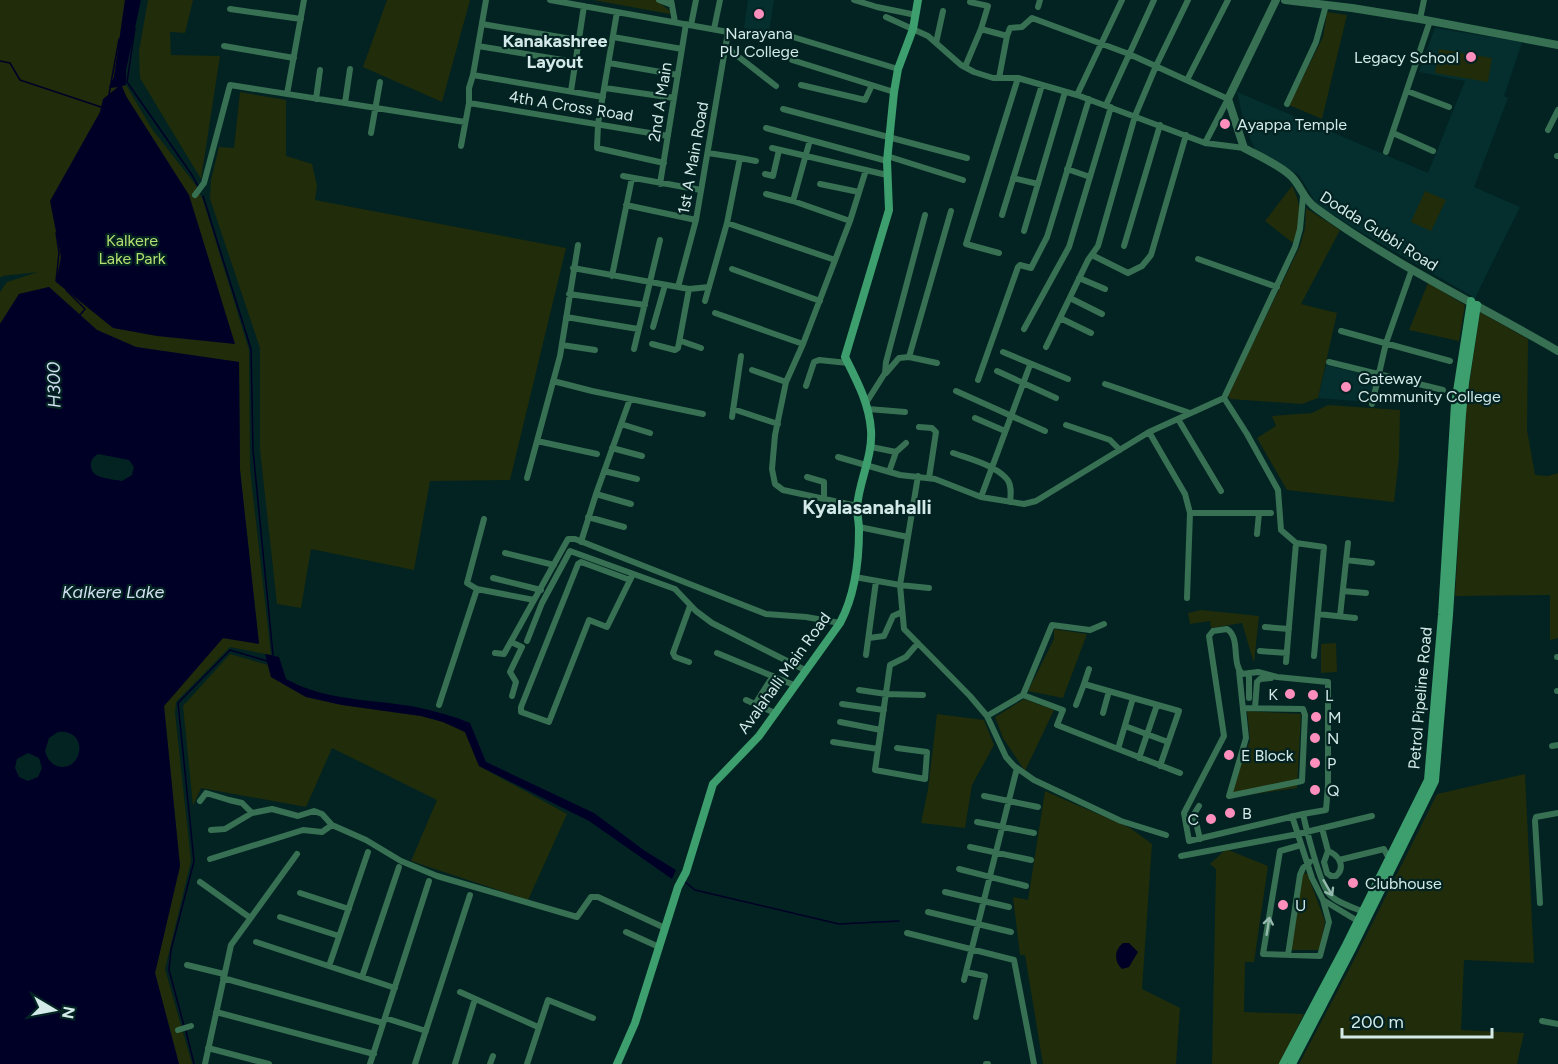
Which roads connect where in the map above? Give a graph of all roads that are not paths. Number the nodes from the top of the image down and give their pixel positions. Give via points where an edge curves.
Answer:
1 (304, 0) edge
2 (486, 0) edge
3 (550, 0) edge
4 (659, 0) edge
5 (696, 0) edge
6 (720, 0) edge
7 (854, 0) edge
8 (888, 0) edge
9 (918, 0) edge
10 (971, 0) edge
11 (1040, 0) edge
12 (1122, 0) edge
13 (1154, 0) edge
14 (1188, 0) edge
15 (1228, 0) edge
16 (1276, 0) edge
17 (1285, 0) edge
18 (1424, 0) edge
19 (564, 1) edge
20 (672, 2) edge
21 (1326, 5) junction
22 (584, 6) junction
23 (1038, 7) dead end
24 (230, 9) dead end
25 (943, 11) dead end
26 (617, 12) junction
27 (887, 13) junction
28 (916, 15) junction
29 (301, 19) junction
30 (1420, 19) junction
31 (1430, 21) junction
32 (675, 22) junction
33 (482, 24) junction
34 (689, 25) junction
35 (714, 29) junction
36 (913, 29) junction
37 (981, 29) junction
38 (728, 32) junction
39 (1007, 36) junction
40 (613, 38) junction
41 (578, 40) junction
42 (936, 43) junction
43 (1101, 45) junction
44 (1558, 45) edge
45 (224, 46) dead end
46 (478, 46) junction
47 (726, 47) junction
48 (682, 49) junction
49 (1129, 54) junction
50 (294, 58) junction
51 (792, 60) dead end
52 (575, 62) junction
53 (609, 63) junction
54 (1156, 66) junction
55 (965, 67) junction
56 (350, 69) dead end
57 (898, 69) junction
58 (320, 70) dead end
59 (473, 75) junction
60 (678, 75) junction
61 (999, 78) junction
62 (1018, 78) junction
63 (1187, 80) junction
64 (380, 82) dead end
65 (801, 85) dead end
66 (872, 85) junction
67 (1042, 85) junction
68 (776, 86) dead end
69 (604, 88) junction
70 (571, 91) junction
71 (894, 92) junction
72 (1065, 92) junction
73 (1407, 92) junction
74 (287, 94) junction
75 (1077, 95) junction
76 (603, 97) junction
77 (674, 98) junction
78 (316, 99) junction
79 (1089, 99) junction
80 (1228, 99) junction
81 (345, 103) junction
82 (469, 103) junction
83 (1287, 104) dead end
84 (1108, 106) junction
85 (1449, 107) dead end
86 (376, 108) junction
87 (783, 109) dead end
88 (1558, 110) edge
89 (1135, 116) junction
90 (465, 122) junction
91 (598, 124) junction
92 (1160, 125) junction
93 (766, 128) dead end
94 (1548, 130) dead end
95 (371, 133) dead end
96 (1393, 133) junction
97 (1186, 135) junction
98 (668, 136) junction
99 (889, 136) junction
100 (810, 140) junction
101 (1205, 143) junction
102 (461, 146) dead end
103 (1244, 148) junction
104 (1433, 151) dead end
105 (1386, 152) dead end
106 (708, 153) junction
107 (806, 156) junction
108 (740, 158) junction
109 (967, 158) dead end
110 (887, 159) junction
111 (756, 161) dead end
112 (664, 163) junction
113 (1067, 169) junction
114 (866, 170) junction
115 (765, 174) dead end
116 (888, 174) junction
117 (622, 176) dead end
118 (1089, 177) junction
119 (632, 178) junction
120 (1013, 178) junction
121 (963, 180) dead end
122 (660, 184) junction
123 (820, 184) dead end
124 (1038, 184) junction
125 (701, 190) junction
126 (859, 192) junction
127 (766, 194) dead end
128 (195, 195) dead end
129 (1303, 197) junction
130 (793, 201) junction
131 (626, 205) junction
132 (951, 211) dead end
133 (925, 215) dead end
134 (1002, 215) dead end
135 (696, 220) junction
136 (850, 221) junction
137 (727, 224) junction
138 (1024, 231) dead end
139 (660, 240) dead end
140 (578, 245) dead end
141 (1124, 246) dead end
142 (999, 253) dead end
143 (1092, 255) junction
144 (1198, 259) dead end
145 (835, 260) junction
146 (573, 268) junction
147 (1413, 268) junction
148 (732, 269) dead end
149 (612, 276) junction
150 (1079, 278) junction
151 (651, 282) junction
152 (665, 285) junction
153 (678, 287) junction
154 (709, 287) junction
155 (1277, 287) junction
156 (689, 289) junction
157 (1105, 289) dead end
158 (569, 294) junction
159 (1070, 298) junction
160 (705, 301) dead end
161 (820, 301) junction
162 (1474, 303) junction
163 (645, 305) junction
164 (715, 313) dead end
165 (1102, 314) dead end
166 (566, 317) junction
167 (1060, 318) junction
168 (653, 327) dead end
169 (638, 328) junction
170 (1024, 329) dead end
171 (1341, 331) dead end
172 (1091, 333) dead end
173 (681, 341) junction
174 (1386, 343) junction
175 (652, 344) dead end
176 (803, 344) junction
177 (562, 345) junction
178 (1046, 347) dead end
179 (701, 348) dead end
180 (634, 349) dead end
181 (595, 350) dead end
182 (1558, 351) edge
183 (1003, 352) dead end
184 (741, 356) dead end
185 (909, 357) junction
186 (1450, 361) dead end
187 (1329, 362) dead end
188 (848, 363) junction
189 (937, 363) dead end
190 (1030, 365) junction
191 (752, 370) dead end
192 (998, 371) dead end
193 (885, 373) junction
194 (1378, 374) junction
195 (1068, 379) dead end
196 (978, 380) dead end
197 (554, 381) junction
198 (786, 382) junction
199 (1023, 383) junction
200 (1106, 384) dead end
201 (806, 386) dead end
202 (1443, 390) dead end
203 (956, 391) dead end
204 (1056, 398) dead end
205 (1224, 398) junction
206 (630, 399) junction
207 (1372, 404) dead end
208 (867, 406) junction
209 (733, 409) junction
210 (905, 412) dead end
211 (1191, 413) junction
212 (703, 414) dead end
213 (1011, 416) junction
214 (732, 417) dead end
215 (975, 418) dead end
216 (1178, 419) junction
217 (621, 424) junction
218 (778, 424) junction
219 (1066, 425) dead end
220 (919, 427) dead end
221 (1005, 431) junction
222 (1045, 431) dead end
223 (1149, 432) junction
224 (650, 433) dead end
225 (537, 441) junction
226 (906, 443) dead end
227 (871, 447) junction
228 (612, 448) junction
229 (1120, 450) junction
230 (896, 452) junction
231 (953, 453) dead end
232 (597, 454) dead end
233 (642, 456) dead end
234 (838, 457) dead end
235 (867, 465) junction
236 (992, 468) junction
237 (604, 471) junction
238 (889, 472) junction
239 (918, 476) junction
240 (807, 477) dead end
241 (527, 478) dead end
242 (928, 478) junction
243 (637, 479) dead end
244 (1221, 491) dead end
245 (596, 494) junction
246 (981, 497) junction
247 (824, 498) junction
248 (1010, 502) junction
249 (631, 504) dead end
250 (857, 506) junction
251 (1190, 513) junction
252 (1259, 513) junction
253 (1271, 513) dead end
254 (588, 517) junction
255 (484, 519) dead end
256 (624, 526) dead end
257 (859, 527) junction
258 (1257, 534) dead end
259 (908, 537) junction
260 (581, 542) junction
261 (1296, 543) junction
262 (1348, 543) dead end
263 (505, 553) dead end
264 (1346, 560) junction
265 (1372, 562) dead end
266 (554, 565) junction
267 (632, 577) junction
268 (855, 577) junction
269 (493, 578) dead end
270 (876, 581) junction
271 (900, 585) junction
272 (929, 588) dead end
273 (477, 589) junction
274 (541, 590) junction
275 (1343, 591) junction
276 (1366, 593) dead end
277 (1187, 598) dead end
278 (534, 600) junction
279 (690, 606) junction
280 (902, 612) junction
281 (1318, 614) junction
282 (1340, 616) junction
283 (1355, 618) dead end
284 (840, 623) junction
285 (1104, 624) dead end
286 (1265, 627) dead end
287 (1289, 629) junction
288 (869, 638) junction
289 (527, 641) dead end
290 (511, 642) junction
291 (918, 643) junction
292 (1260, 651) dead end
293 (1287, 652) junction
294 (495, 653) dead end
295 (717, 653) dead end
296 (866, 655) dead end
297 (1314, 656) dead end
298 (689, 662) dead end
299 (1286, 663) dead end
300 (1089, 669) dead end
301 (805, 670) junction
302 (1239, 671) junction
303 (1249, 673) junction
304 (773, 676) junction
305 (1277, 677) junction
306 (1084, 684) junction
307 (794, 685) junction
308 (859, 690) dead end
309 (1109, 691) junction
310 (886, 694) junction
311 (923, 695) dead end
312 (1023, 695) junction
313 (512, 696) dead end
314 (1133, 698) junction
315 (1249, 698) dead end
316 (746, 699) dead end
317 (755, 704) junction
318 (842, 704) dead end
319 (439, 705) dead end
320 (1076, 705) dead end
321 (1156, 705) junction
322 (1243, 708) junction
323 (1255, 708) junction
324 (884, 710) junction
325 (775, 713) junction
326 (1102, 713) dead end
327 (987, 716) junction
328 (840, 722) dead end
329 (1125, 726) junction
330 (881, 730) junction
331 (1147, 734) junction
332 (833, 742) dead end
333 (1168, 742) junction
334 (897, 748) dead end
335 (878, 749) junction
336 (1118, 749) junction
337 (1139, 758) junction
338 (1160, 766) junction
339 (1017, 768) junction
340 (1180, 774) dead end
341 (984, 796) dead end
342 (200, 801) dead end
343 (1009, 802) junction
344 (1200, 806) dead end
345 (1038, 807) dead end
346 (252, 813) junction
347 (1303, 813) junction
348 (1558, 813) edge
349 (1292, 816) junction
350 (1372, 816) dead end
351 (977, 822) dead end
352 (332, 825) junction
353 (1002, 826) junction
354 (1322, 828) junction
355 (211, 830) dead end
356 (1307, 832) junction
357 (1034, 833) dead end
358 (1298, 834) junction
359 (1166, 835) dead end
360 (1200, 839) junction
361 (1301, 845) junction
362 (970, 847) dead end
363 (1328, 851) junction
364 (368, 852) dead end
365 (996, 852) junction
366 (297, 854) dead end
367 (1181, 856) dead end
368 (1391, 858) junction
369 (210, 859) dead end
370 (1031, 860) dead end
371 (1316, 860) junction
372 (1339, 860) junction
373 (1307, 864) junction
374 (399, 867) dead end
375 (959, 869) dead end
376 (989, 878) junction
377 (429, 881) dead end
378 (200, 882) dead end
379 (1026, 886) dead end
380 (945, 892) dead end
381 (300, 893) dead end
382 (470, 895) dead end
383 (1323, 900) junction
384 (983, 902) junction
385 (1540, 903) dead end
386 (1009, 907) dead end
387 (349, 909) junction
388 (928, 912) dead end
389 (1366, 913) junction
390 (249, 917) junction
391 (280, 917) dead end
392 (1361, 922) junction
393 (978, 924) junction
394 (665, 928) junction
395 (626, 932) dead end
396 (1011, 932) dead end
397 (907, 933) dead end
398 (339, 936) junction
399 (256, 942) dead end
400 (658, 947) junction
401 (971, 949) junction
402 (1288, 955) junction
403 (187, 965) dead end
404 (329, 966) junction
405 (966, 972) junction
406 (223, 976) junction
407 (362, 977) junction
408 (964, 980) dead end
409 (395, 988) junction
410 (460, 992) dead end
411 (475, 999) junction
412 (216, 1012) junction
413 (976, 1017) dead end
414 (593, 1018) dead end
415 (384, 1021) junction
416 (1542, 1021) dead end
417 (1558, 1024) edge
418 (538, 1027) junction
419 (426, 1031) junction
420 (1297, 1046) junction
421 (208, 1048) junction
422 (374, 1054) junction
423 (493, 1056) dead end
424 (205, 1064) edge
425 (269, 1064) edge
426 (370, 1064) edge
427 (415, 1064) edge
428 (455, 1064) edge
429 (490, 1064) edge
430 (527, 1064) edge
431 (617, 1064) edge
432 (1034, 1064) edge
433 (1283, 1064) edge
434 (1292, 1064) edge

1 - 29 street
2 - 33 street
3 - 19 street
4 - 20 street
5 - 34 street, 2nd A Main
6 - 35 street
7 - 27 street
8 - 27 street
9 - 28 main road
10 - 37 street via 988,6
11 - 23 street
12 - 43 street
13 - 49 street
14 - 54 street
15 - 63 street
16 - 80 street
17 - 21 street
18 - 30 street
19 - 22 street
20 - 32 street
21 - 30 street
21 - 83 street via 1316,42
22 - 26 street
22 - 41 street
24 - 29 street
25 - 42 street
26 - 32 street
26 - 40 street
27 - 28 street
27 - 36 street
28 - 36 main road
29 - 50 street
30 - 31 street
31 - 44 street
31 - 73 street
32 - 34 street
33 - 41 street
33 - 46 street
34 - 35 street
34 - 48 street, 2nd A Main
35 - 38 street
36 - 42 street
36 - 57 main road
37 - 39 street
37 - 55 street
38 - 47 street, 1st A Main Road
38 - 57 street via 793,38
39 - 43 street via 1010,28 1022,27 1032,18
39 - 61 street
40 - 48 street
40 - 53 street
41 - 52 street
42 - 55 street
43 - 49 street
43 - 75 street
45 - 50 street
46 - 52 street
46 - 59 street
47 - 68 street
47 - 106 street, 1st A Main Road
48 - 60 street, 2nd A Main
49 - 54 street
49 - 84 street
50 - 74 street
51 - 66 street
52 - 70 street
53 - 60 street
53 - 69 street
54 - 63 street
54 - 89 street
55 - 61 street
56 - 81 street
57 - 71 main road
58 - 78 street
59 - 70 street
59 - 82 street
60 - 77 street, 2nd A Main
61 - 62 street
62 - 67 street
62 - 142 street via 966,244
63 - 80 street
64 - 86 street
65 - 66 street via 865,100
66 - 71 street
67 - 72 street
67 - 120 street
69 - 76 street
69 - 77 street
70 - 76 street
71 - 99 main road
72 - 75 street
72 - 124 street
73 - 85 street
73 - 96 street
74 - 78 street
74 - 128 street via 230,85 204,183
75 - 79 street
76 - 91 street
77 - 98 street, 2nd A Main
78 - 81 street
79 - 84 street
79 - 113 street
80 - 101 street
80 - 103 street
81 - 86 street
82 - 90 street
82 - 91 street, 4th A Cross Road
84 - 89 street
84 - 118 street
86 - 90 street
86 - 95 street
87 - 99 street
88 - 94 street
89 - 92 street
89 - 143 street via 1098,246
90 - 102 street
91 - 98 street, 4th A Cross Road
91 - 112 street via 597,148
92 - 97 street
92 - 141 street
93 - 100 street
96 - 104 street
96 - 105 street
97 - 101 street
97 - 143 street via 1150,255 1142,266 1128,273
98 - 112 street, 2nd A Main
99 - 109 street
99 - 110 main road
100 - 107 street
100 - 110 street
101 - 103 street
103 - 129 street, Dodda Gubbi Road via 1287,173
106 - 108 street
106 - 125 street, 1st A Main Road
107 - 114 street
107 - 115 street via 775,149 773,176
107 - 130 street
108 - 111 street
108 - 137 street
110 - 116 main road
110 - 121 street
112 - 122 street, 2nd A Main
113 - 118 street
113 - 196 street via 1047,237 1031,268 1018,267
114 - 116 street
114 - 126 street
116 - 188 main road via 889,210 845,357
117 - 119 street
118 - 170 street via 1068,247
119 - 122 street
119 - 131 street
120 - 124 street
120 - 134 street
122 - 125 street
123 - 126 street
124 - 138 street
125 - 135 street, 1st A Main Road
126 - 136 street
127 - 130 street
129 - 147 street, Dodda Gubbi Road via 1331,219
129 - 155 street via 1295,247
130 - 136 street
131 - 135 street
131 - 149 street
132 - 185 street
133 - 193 street
135 - 153 street, 1st A Main Road
136 - 145 street
137 - 145 street
137 - 154 street
139 - 151 street
140 - 146 street
143 - 150 street
144 - 155 street
145 - 161 street
146 - 149 street
146 - 158 street
147 - 162 street, Dodda Gubbi Road
147 - 174 street
148 - 161 street
149 - 151 street
150 - 157 street
150 - 159 street
151 - 152 street
151 - 163 street
152 - 153 street
152 - 168 street
153 - 156 street
154 - 156 street
154 - 160 street
155 - 205 street
156 - 173 street
158 - 163 street
158 - 166 street
159 - 165 street
159 - 167 street
161 - 176 street
162 - 182 street, Dodda Gubbi Road
162 - 368 main road, Petrol Pipeline Road via 1457,382 1452,519 1428,780
163 - 169 street
164 - 176 street
166 - 169 street
166 - 177 street
167 - 172 street
167 - 178 street
169 - 180 street
171 - 174 street
173 - 175 street via 675,350
173 - 179 street
174 - 186 street
174 - 194 street
176 - 198 street
177 - 181 street
177 - 197 street
183 - 190 street
184 - 209 street
185 - 189 street
185 - 193 street via 899,358
187 - 194 street
188 - 201 street via 814,362
188 - 208 main road, Avalahalli Main Road
190 - 195 street
190 - 199 street
191 - 198 street
192 - 199 street
193 - 208 street
194 - 202 street
194 - 207 street
197 - 206 street
197 - 225 street
198 - 218 street
199 - 204 street
199 - 213 street
200 - 211 street
203 - 213 street
205 - 211 street
205 - 261 street via 1278,490 1281,530
206 - 212 street
206 - 217 street
208 - 210 street
208 - 227 main road, Avalahalli Main Road
209 - 214 street
209 - 218 street
211 - 216 street
213 - 221 street
213 - 222 street
215 - 221 street
216 - 223 street
216 - 244 street
217 - 224 street
217 - 228 street
218 - 247 street via 772,469 775,484 783,490
219 - 229 street via 1110,440
220 - 242 street via 936,432
221 - 236 street
223 - 229 street
223 - 251 street via 1185,494
225 - 232 street
225 - 241 street
226 - 230 street
227 - 230 street
227 - 235 main road, Avalahalli Main Road
228 - 233 street
228 - 237 street
229 - 248 street via 1036,501
230 - 238 street
231 - 236 street
234 - 235 street
235 - 238 street
235 - 250 main road, Avalahalli Main Road
236 - 246 street
236 - 248 street via 1007,478
237 - 243 street
237 - 245 street
238 - 239 street
239 - 242 street
239 - 259 street
240 - 247 street via 824,482
242 - 246 street
245 - 249 street
245 - 254 street
246 - 248 street
247 - 250 street
250 - 257 main road, Avalahalli Main Road
251 - 252 street
251 - 277 street
252 - 253 street
252 - 258 street
254 - 256 street
254 - 260 street
255 - 273 street via 467,583
257 - 259 street
257 - 268 main road, Avalahalli Main Road
259 - 271 street
260 - 266 street via 568,538
260 - 284 street via 766,614
261 - 281 street via 1324,546
261 - 287 street
262 - 264 street
263 - 266 street
264 - 265 street
264 - 275 street
266 - 274 street
267 - 267 street via 607,627 589,620 549,722 521,712 578,564
267 - 279 street via 675,589
267 - 289 street via 570,551
268 - 270 street
268 - 284 main road, Avalahalli Main Road
269 - 274 street
270 - 271 street
270 - 288 street
271 - 272 street
271 - 280 street
273 - 278 street
273 - 319 street
274 - 278 street
275 - 276 street
275 - 282 street
278 - 290 street
279 - 298 street via 673,653
279 - 301 street via 724,630
280 - 288 street via 893,616 884,636
280 - 291 street via 904,629
281 - 282 street
281 - 297 street
282 - 283 street
284 - 301 main road, Avalahalli Main Road
285 - 312 street via 1090,630 1052,625
286 - 287 street
287 - 293 street
288 - 296 street
290 - 294 street via 504,654
290 - 313 street via 522,647 510,672 516,682
291 - 310 street via 906,657 890,665
291 - 327 street
292 - 293 street
293 - 299 street
295 - 304 street
300 - 306 street
301 - 307 main road, Avalahalli Main Road
302 - 303 street
302 - 322 street
302 - 360 street via 1232,632 1213,631 1209,637 1224,736 1184,813 1189,842
303 - 305 street
303 - 315 street
304 - 307 street
304 - 317 street
305 - 323 street via 1257,682
305 - 347 street via 1328,682 1326,810
306 - 309 street
306 - 320 street
307 - 325 main road, Avalahalli Main Road
308 - 310 street
309 - 314 street
309 - 326 street
310 - 311 street
310 - 324 street
312 - 327 street
312 - 336 street via 1063,710 1057,725
314 - 321 street
314 - 329 street
316 - 317 street
317 - 325 street
318 - 324 street
321 - 331 street
321 - 333 street via 1179,711
322 - 323 street
322 - 323 street via 1246,738 1229,796 1302,781 1303,709
324 - 330 street
325 - 394 main road, Avalahalli Main Road via 759,736 713,784 687,872
327 - 339 street via 1006,757
328 - 330 street
329 - 331 street
329 - 336 street
330 - 335 street
331 - 333 street
331 - 337 street
332 - 335 street
333 - 338 street
334 - 335 street via 927,752 925,779 875,770
336 - 337 street
337 - 338 street
338 - 340 street
339 - 343 street
339 - 359 street via 1121,821
341 - 343 street
342 - 346 street via 206,793 213,794 242,802
343 - 345 street
343 - 353 street
344 - 360 street via 1194,814
346 - 352 street via 272,809 298,816 314,811
346 - 355 street via 225,829
347 - 349 street
347 - 356 street
348 - 385 street via 1536,817 1535,821
349 - 358 street
349 - 360 street
350 - 354 street
351 - 353 street
352 - 369 street via 322,832 303,830
352 - 394 street via 401,861 475,889 576,917 591,897 598,897
353 - 357 street
353 - 365 street
354 - 356 street
354 - 363 street
356 - 358 street
356 - 371 street
358 - 361 street
358 - 367 street
361 - 373 street
402 -> 361 street via 1263,954 1280,851
362 - 365 street
363 - 372 street
363 - 372 street via 1324,862 1331,876 1340,872
364 - 387 street
365 - 370 street
365 - 376 street
366 - 390 street
368 - 372 street via 1380,856 1376,849
368 - 389 main road, Petrol Pipeline Road
371 - 373 street
371 -> 389 street via 1328,893
373 - 383 street
373 - 402 street via 1300,874
374 - 407 street
375 - 376 street
376 - 379 street
376 - 384 street
377 - 409 street
378 - 390 street
380 - 384 street
381 - 387 street
382 - 419 street
383 - 392 street
383 - 402 street via 1329,922 1320,956
384 - 386 street
384 - 393 street
387 - 398 street
388 - 393 street
389 - 392 main road, Petrol Pipeline Road
390 - 406 street via 234,939
391 - 398 street
392 - 420 main road, Petrol Pipeline Road
393 - 396 street
393 - 401 street
394 - 400 main road, Avalahalli Main Road
395 - 400 street
397 - 401 street
398 - 404 street
399 - 404 street
400 - 431 main road, Avalahalli Main Road via 635,1023
401 - 405 street
401 - 432 street via 1014,960
403 - 406 street
404 - 407 street
405 - 408 street
405 - 413 street via 985,976
406 - 412 street
406 - 415 street
407 - 409 street
409 - 415 street
410 - 411 street
411 - 418 street
411 - 428 street
412 - 421 street
412 - 422 street
414 - 418 street via 548,1000
415 - 419 street
415 - 422 street
416 - 417 street
418 - 430 street
419 - 427 street
420 - 433 main road, Petrol Pipeline Road
420 - 434 main road, Petrol Pipeline Road
421 - 424 street
421 - 425 street
422 - 426 street
423 - 429 street

